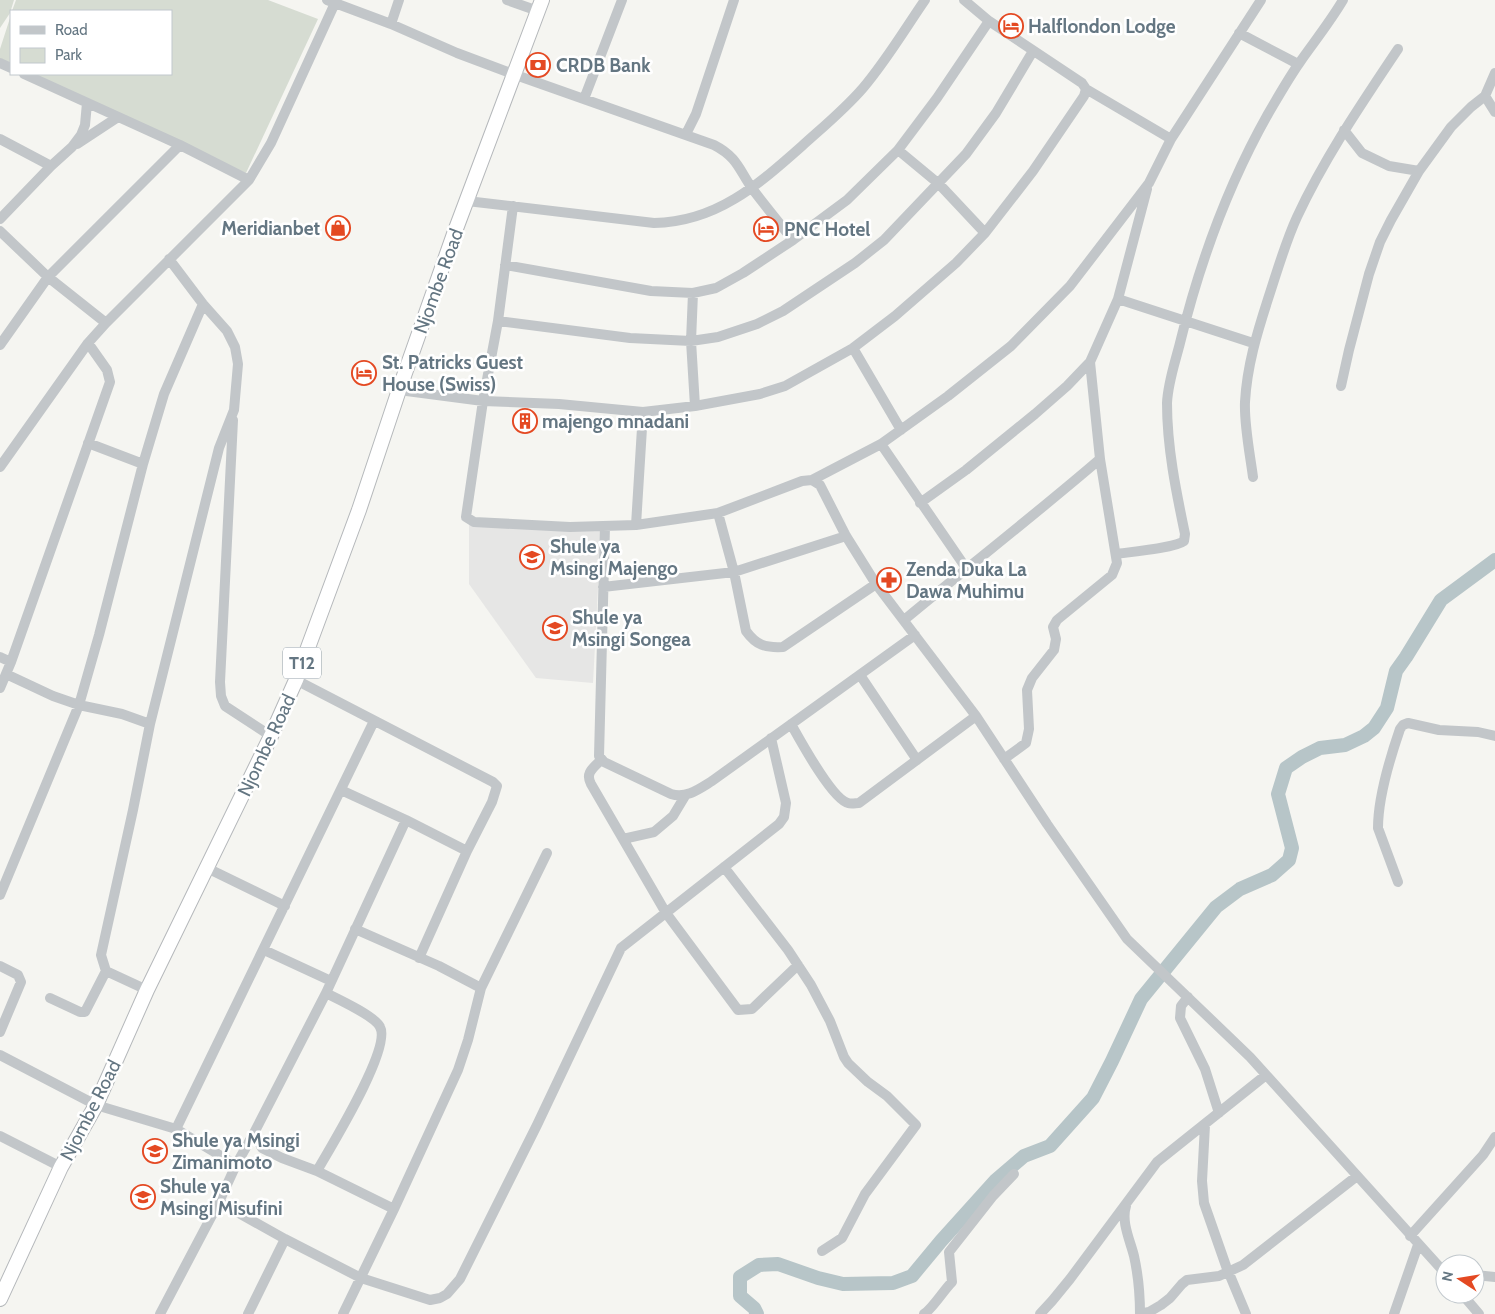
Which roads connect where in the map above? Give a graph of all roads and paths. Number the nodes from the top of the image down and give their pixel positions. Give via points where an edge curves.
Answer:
1 (399, 0) edge
2 (507, 0) edge
3 (622, 0) edge
4 (734, 0) edge
5 (925, 0) edge
6 (964, 0) edge
7 (1261, 0) edge
8 (1343, 0) edge
9 (331, 2) edge
10 (540, 5) edge
11 (988, 21) junction
12 (391, 24) junction
13 (1239, 33) junction
14 (1398, 49) dead end
15 (1033, 52) junction
16 (1298, 64) junction
17 (1495, 73) edge
18 (514, 74) junction
19 (26, 75) edge
20 (1086, 88) junction
21 (1485, 96) junction
22 (584, 99) junction
23 (87, 103) junction
24 (1495, 112) edge
25 (118, 117) junction
26 (1344, 130) junction
27 (686, 134) junction
28 (0, 139) edge
29 (1171, 139) junction
30 (180, 145) junction
31 (72, 147) junction
32 (898, 150) junction
33 (51, 166) junction
34 (1419, 171) junction
35 (249, 180) junction
36 (1149, 183) junction
37 (939, 184) junction
38 (752, 189) junction
39 (467, 201) junction
40 (513, 206) junction
41 (0, 219) edge
42 (0, 231) edge
43 (985, 233) junction
44 (793, 240) junction
45 (169, 259) junction
46 (506, 265) junction
47 (48, 277) junction
48 (693, 293) junction
49 (1118, 299) junction
50 (203, 304) junction
51 (498, 321) junction
52 (1185, 321) junction
53 (106, 323) junction
54 (691, 340) junction
55 (88, 342) junction
56 (1253, 343) junction
57 (0, 345) edge
58 (853, 348) junction
59 (1090, 362) junction
60 (1341, 386) dead end
61 (399, 390) junction
62 (483, 401) junction
63 (695, 406) junction
64 (234, 410) junction
65 (643, 412) junction
66 (901, 430) junction
67 (88, 443) junction
68 (881, 444) junction
69 (1100, 459) junction
70 (143, 464) junction
71 (0, 467) edge
72 (1253, 477) dead end
73 (812, 480) junction
74 (920, 503) junction
75 (718, 513) junction
76 (636, 524) junction
77 (605, 526) junction
78 (846, 536) junction
79 (1116, 554) junction
80 (966, 568) junction
81 (734, 572) junction
82 (876, 584) junction
83 (603, 587) junction
84 (904, 620) junction
85 (915, 635) junction
86 (0, 657) edge
87 (11, 662) junction
88 (6, 674) junction
89 (860, 675) junction
90 (296, 680) junction
91 (0, 688) edge
92 (79, 706) junction
93 (976, 716) junction
94 (374, 721) junction
95 (150, 724) junction
96 (791, 724) junction
97 (271, 736) junction
98 (1495, 736) edge
99 (771, 738) junction
100 (601, 760) junction
101 (917, 760) junction
102 (1004, 760) junction
103 (341, 790) junction
104 (685, 796) junction
105 (406, 820) junction
106 (623, 839) junction
107 (467, 851) junction
108 (547, 853) dead end
109 (724, 867) junction
110 (207, 868) junction
111 (1398, 882) dead end
112 (0, 895) edge
113 (285, 906) junction
114 (666, 913) junction
115 (355, 929) junction
116 (264, 950) junction
117 (419, 958) junction
118 (798, 965) junction
119 (0, 966) edge
120 (106, 970) junction
121 (331, 981) junction
122 (481, 988) junction
123 (147, 990) junction
124 (326, 993) junction
125 (1188, 997) junction
126 (50, 998) dead end
127 (0, 1032) edge
128 (0, 1055) edge
129 (1266, 1074) junction
130 (96, 1105) junction
131 (1219, 1113) junction
132 (551, 1117) dead end
133 (537, 1125) junction
134 (1205, 1125) junction
135 (176, 1128) junction
136 (254, 1133) junction
137 (0, 1136) edge
138 (1495, 1137) edge
139 (236, 1165) junction
140 (62, 1167) junction
141 (317, 1171) junction
142 (1014, 1174) dead end
143 (1357, 1176) junction
144 (219, 1202) junction
145 (1126, 1202) junction
146 (394, 1209) junction
147 (1410, 1236) junction
148 (285, 1239) junction
149 (1418, 1245) junction
150 (822, 1251) dead end
151 (1435, 1262) edge
152 (1228, 1272) junction
153 (361, 1278) junction
154 (0, 1299) edge
155 (1470, 1304) edge
156 (160, 1314) edge
157 (248, 1314) edge
158 (343, 1314) edge
159 (924, 1314) edge
160 (1040, 1314) edge
161 (1140, 1314) edge
162 (1246, 1314) edge
163 (1394, 1314) edge
164 (1479, 1314) edge

1 - 12 street
2 - 10 street
3 - 22 street
4 - 27 street via 696,114
5 - 38 street via 864,87 828,124
6 - 11 street
7 - 13 street
8 - 16 street
9 - 12 street
9 - 35 street via 271,143
10 - 18 highway, Njombe Road / T12
11 - 15 street
11 - 32 street
12 - 18 street
13 - 16 street
13 - 29 street
14 - 26 street
15 - 20 street
15 - 37 street via 996,113
16 - 52 street via 1267,115 1236,178 1212,237
17 - 21 street
18 - 22 street
18 - 39 highway, Njombe Road / T12
19 - 23 street
20 - 29 street
20 - 43 street via 1078,106 1039,164
21 - 24 street
21 - 34 street via 1451,127
22 - 27 street
23 - 25 street
23 - 31 street via 85,125
25 - 30 street
25 - 31 street
26 - 34 street via 1362,153 1388,166
26 - 56 street via 1297,218
27 - 38 street via 727,152
28 - 33 street
29 - 36 street
30 - 35 street
30 - 47 street
31 - 33 street
32 - 37 street
32 - 44 street via 847,200
33 - 41 street
34 - 60 street via 1380,242
35 - 45 street
36 - 49 street
36 - 66 street via 1070,286 1011,346
37 - 43 street
37 - 54 street via 884,240 783,311 718,337
38 - 40 street via 714,210 674,222 654,223
38 - 44 street
39 - 40 street
39 - 61 highway, Njombe Road / T12
40 - 46 street
42 - 47 street
43 - 58 street via 930,286
44 - 48 street via 716,288
45 - 50 street
45 - 53 street
46 - 48 street via 651,291
46 - 51 street
47 - 53 street
47 - 57 street
48 - 54 street
49 - 52 street
49 - 59 street
50 - 64 street via 227,331 235,347 238,364
50 - 70 street via 164,394
51 - 54 street via 630,338
51 - 62 street
52 - 56 street
52 - 79 street via 1167,402 1173,473 1184,541
53 - 55 street
54 - 63 street
55 - 67 street via 107,370 110,382
55 - 71 street
56 - 72 street via 1245,404
58 - 63 street via 785,386
58 - 66 street
59 - 69 street
59 - 74 street via 1035,414
61 - 62 street
61 - 90 highway, Njombe Road / T12
62 - 65 street
62 - 77 street via 465,514 469,520 570,527
63 - 65 street
64 - 95 street via 219,448
64 - 97 street via 220,696 225,706
65 - 76 street
66 - 68 street
67 - 70 street
67 - 87 street
68 - 73 street
68 - 74 street
69 - 79 street
69 - 80 street via 1012,534
70 - 92 street
73 - 75 street via 790,484
73 - 78 street via 820,485
74 - 80 street
75 - 76 street
75 - 81 street
76 - 77 street
77 - 83 street
78 - 81 street
78 - 82 street
79 - 102 street via 1112,575 1057,620 1054,650 1032,678 1027,690 1026,743
80 - 84 street
81 - 82 street via 746,631 768,648 783,647
81 - 83 street
82 - 84 street
83 - 100 street via 598,752
84 - 85 street
85 - 89 street
85 - 93 street
86 - 87 street
87 - 88 street
88 - 91 street
88 - 92 street
89 - 96 street
89 - 101 street
90 - 94 street
90 - 97 highway, Njombe Road / T12
92 - 95 street via 122,714
92 - 112 street
93 - 101 street
93 - 102 street
94 - 103 street
94 - 107 street via 497,786
95 - 120 street via 102,949
96 - 99 street
96 - 101 street via 826,782 848,804 859,803
97 - 110 highway, Njombe Road / T12
98 - 111 street via 1408,723 1400,729 1378,818 1378,828
99 - 104 street via 712,782
99 - 109 street via 786,803 784,817
100 - 104 street via 670,794
100 - 106 street via 590,770 588,780
102 - 125 street via 1128,939
103 - 105 street
103 - 113 street
104 - 106 street via 673,816 654,832
105 - 107 street
105 - 115 street
106 - 114 street
107 - 117 street
108 - 122 street
109 - 114 street
109 - 118 street
110 - 113 street
110 - 123 highway, Njombe Road / T12
113 - 116 street
114 - 118 street via 738,1010 752,1009
114 - 133 street via 621,948
115 - 117 street
115 - 121 street
116 - 121 street
116 - 135 street
117 - 122 street
118 - 150 street via 812,985 848,1064 916,1125 865,1194 842,1238
119 - 127 street via 18,976 21,982
120 - 123 street
120 - 126 street via 85,1012
121 - 124 street
122 - 146 street via 458,1070
123 - 130 highway, Njombe Road / T12
124 - 136 street
124 - 141 street via 377,1022 382,1036 374,1064
125 - 129 street
125 - 131 street via 1181,1006 1180,1018 1205,1069
128 - 130 street
129 - 131 street
129 - 143 street
130 - 135 street
130 - 140 highway, Njombe Road / T12
131 - 134 street
132 - 133 street
133 - 153 street via 460,1279 447,1294 430,1300
134 - 145 street via 1157,1162
134 - 152 street via 1204,1203
135 - 139 street
136 - 139 street
136 - 141 street via 262,1148
137 - 140 street
138 - 147 street via 1483,1155
139 - 144 street
140 - 154 highway, Njombe Road / T12
141 - 146 street
142 - 159 street via 992,1196 949,1252 952,1282
143 - 147 street
143 - 152 street via 1243,1265
144 - 148 street
144 - 156 street
145 - 160 street
145 - 161 street via 1124,1214 1134,1258
146 - 153 street
147 - 149 street
148 - 153 street
148 - 157 street
149 - 151 street
149 - 163 street
152 - 161 street via 1187,1280 1161,1305
152 - 162 street
153 - 158 street
155 - 164 street

